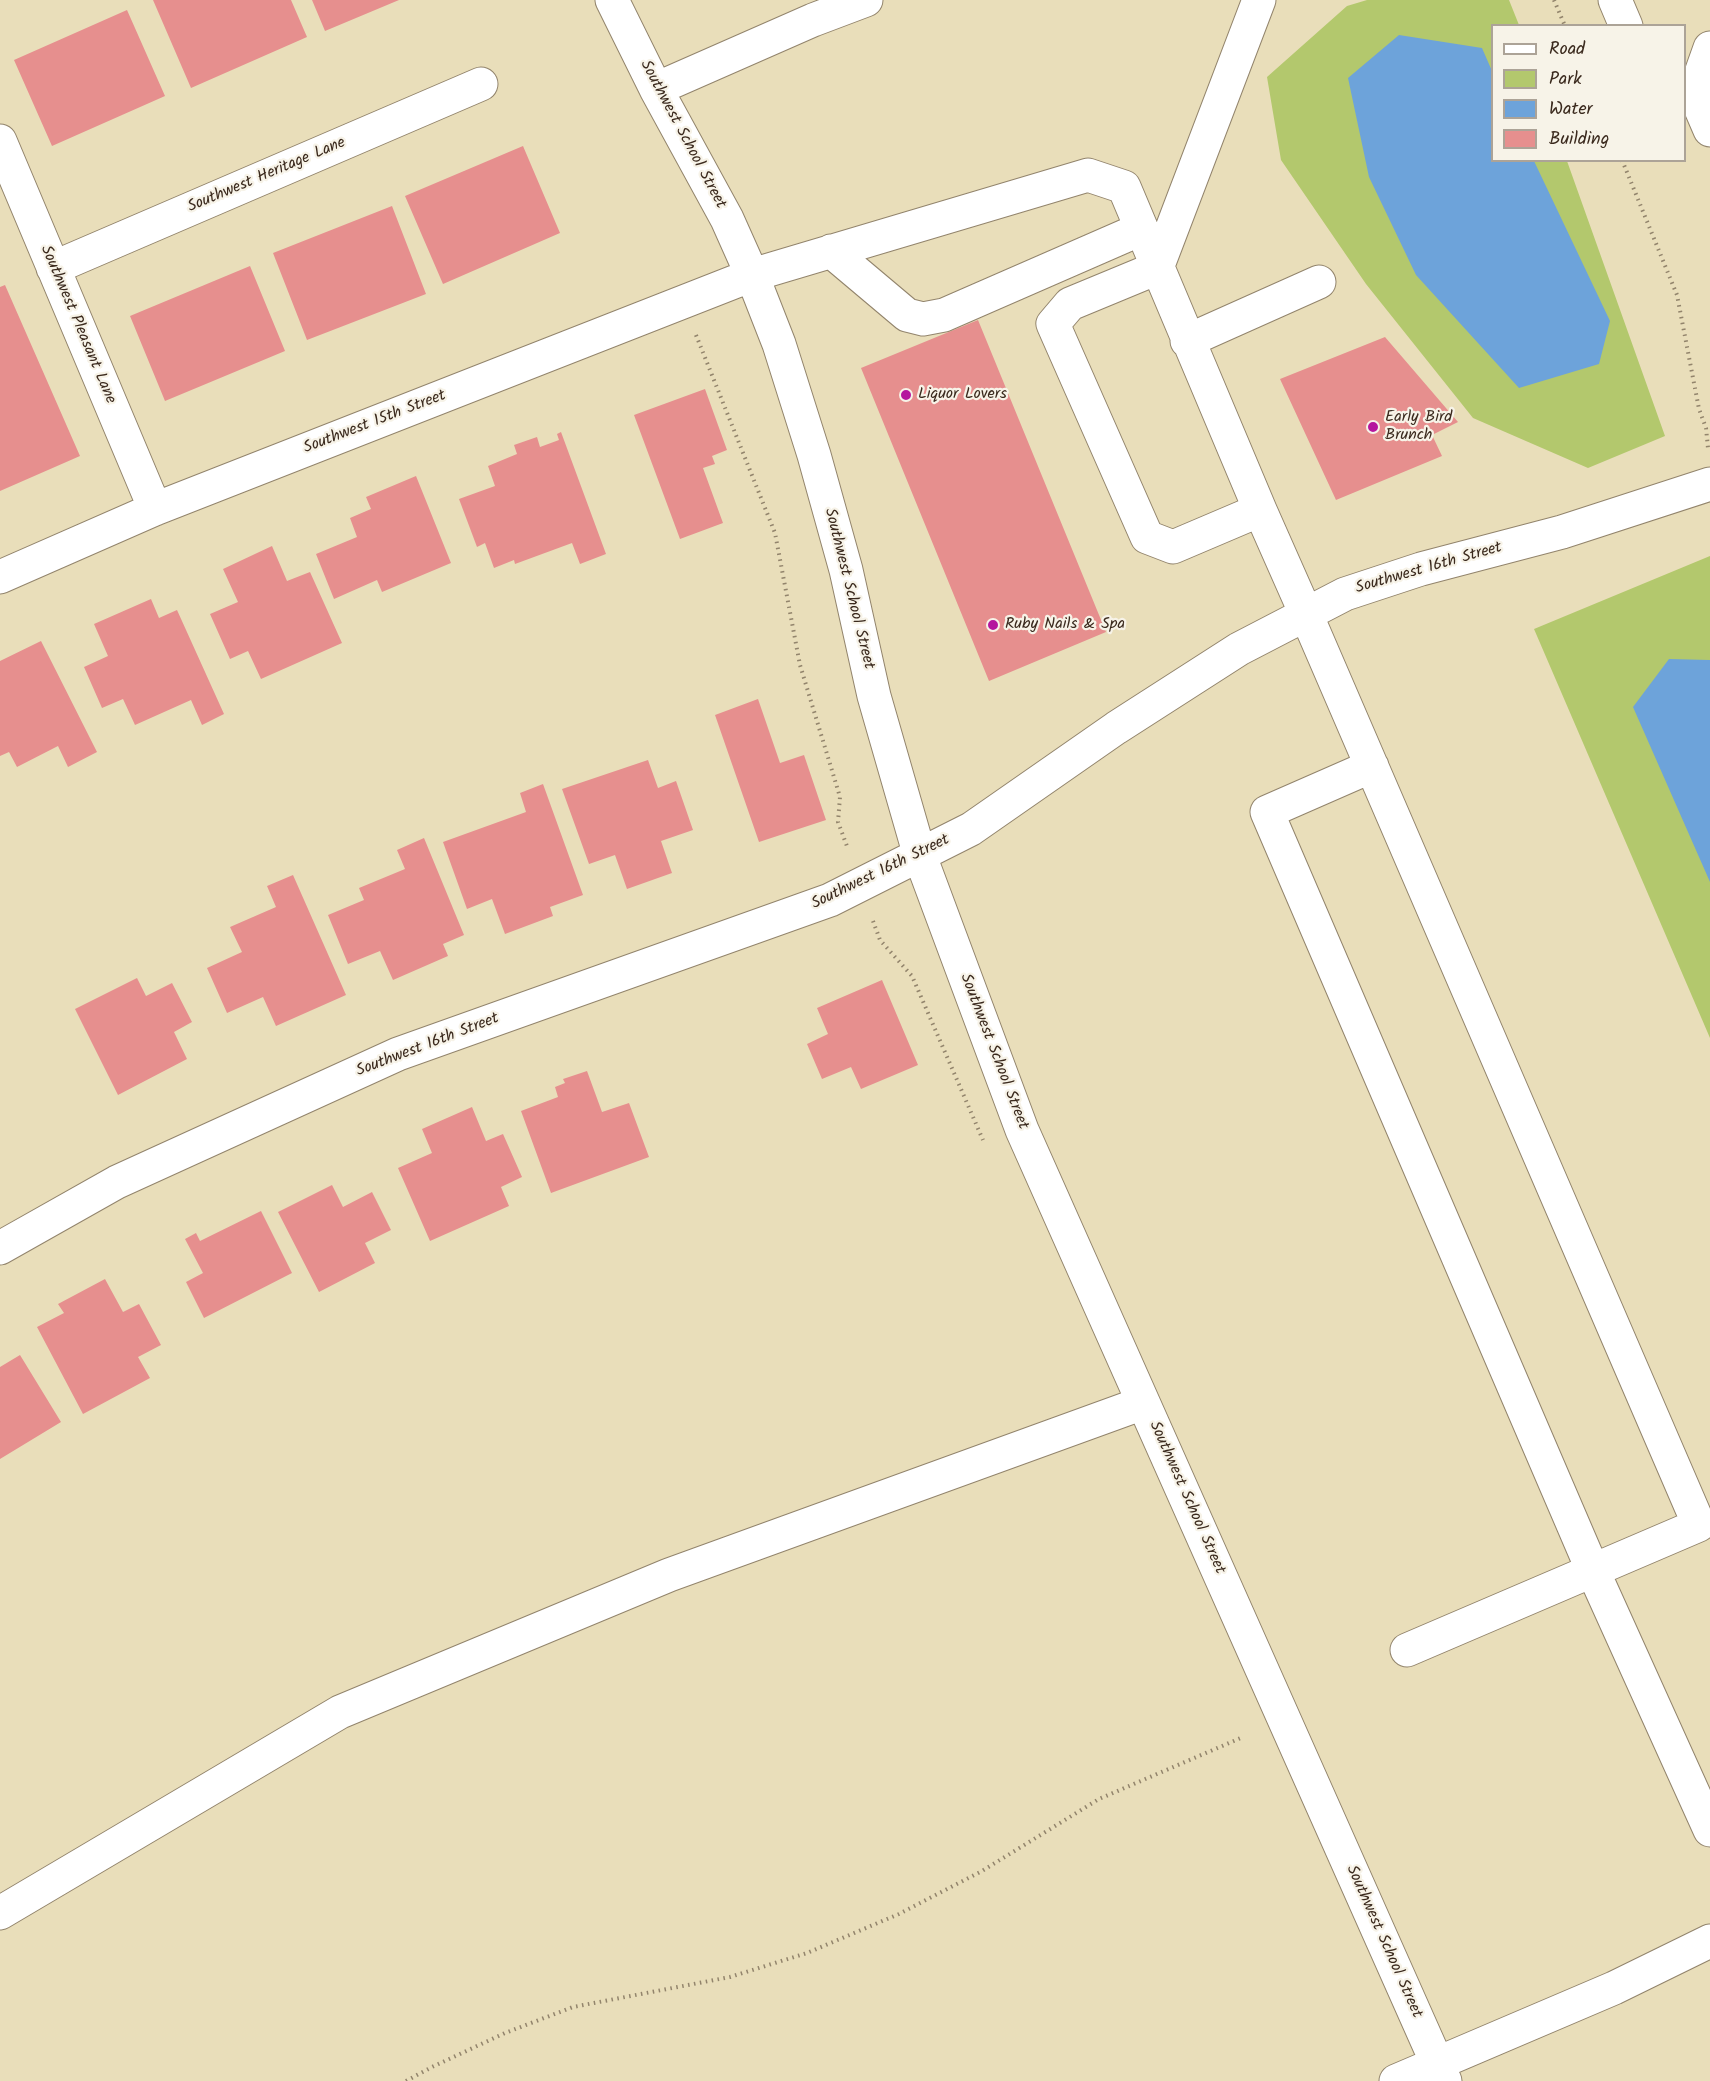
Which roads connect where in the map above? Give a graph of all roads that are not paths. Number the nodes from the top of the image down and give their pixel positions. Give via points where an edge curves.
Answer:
1 (612, 0) edge
2 (866, 0) edge
3 (1259, 0) edge
4 (1615, 0) edge
5 (1625, 24) edge
6 (1710, 48) edge
7 (482, 84) dead end
8 (656, 89) junction
9 (1689, 89) edge
10 (1710, 130) edge
11 (0, 141) edge
12 (1141, 229) junction
13 (831, 251) junction
14 (53, 268) junction
15 (1157, 268) junction
16 (752, 275) junction
17 (1319, 282) dead end
18 (1187, 340) junction
19 (1710, 469) edge
20 (155, 508) junction
21 (1260, 510) junction
22 (0, 577) edge
23 (1306, 614) junction
24 (1372, 766) junction
25 (920, 856) junction
26 (0, 1248) edge
27 (1143, 1403) junction
28 (1593, 1571) junction
29 (1407, 1650) dead end
30 (1710, 1830) edge
31 (0, 1913) edge
32 (1710, 1941) edge
33 (1441, 2072) edge
34 (1396, 2081) edge

1 - 8 street, Southwest School Street
2 - 8 street
3 - 15 street
4 - 5 street
6 - 9 street
7 - 14 street, Southwest Heritage Lane
8 - 16 street, Southwest School Street via 727,219
9 - 10 street
11 - 14 street, Southwest Pleasant Lane
12 - 13 street, Southwest 15th Street via 1124,187 1088,175
12 - 13 street via 945,315 923,320 907,315
12 - 15 street, Southwest 15th Street
13 - 16 street, Southwest 15th Street
14 - 20 street, Southwest Pleasant Lane
15 - 18 street, Southwest 15th Street
15 - 21 street via 1071,304 1053,324 1147,537 1173,547
16 - 20 street, Southwest 15th Street
16 - 25 street, Southwest School Street via 780,344 814,455 846,570 874,696
17 - 18 street
18 - 21 street, Southwest 15th Street
19 - 23 street, Southwest 16th Street via 1562,532 1421,569 1345,594
20 - 22 street, Southwest 15th Street
21 - 23 street, Southwest 15th Street
23 - 24 street, Southwest 15th Street
23 - 25 street, Southwest 16th Street via 1239,649 975,826
24 - 28 street via 1267,812
24 - 28 street, Southwest 15th Street via 1700,1525
25 - 26 street, Southwest 16th Street via 831,900 398,1054 117,1182
25 - 27 street, Southwest School Street via 1022,1130
27 - 31 street via 669,1575 340,1712
27 - 33 street, Southwest School Street
28 - 29 street
28 - 30 street
32 - 33 street
33 - 34 street

